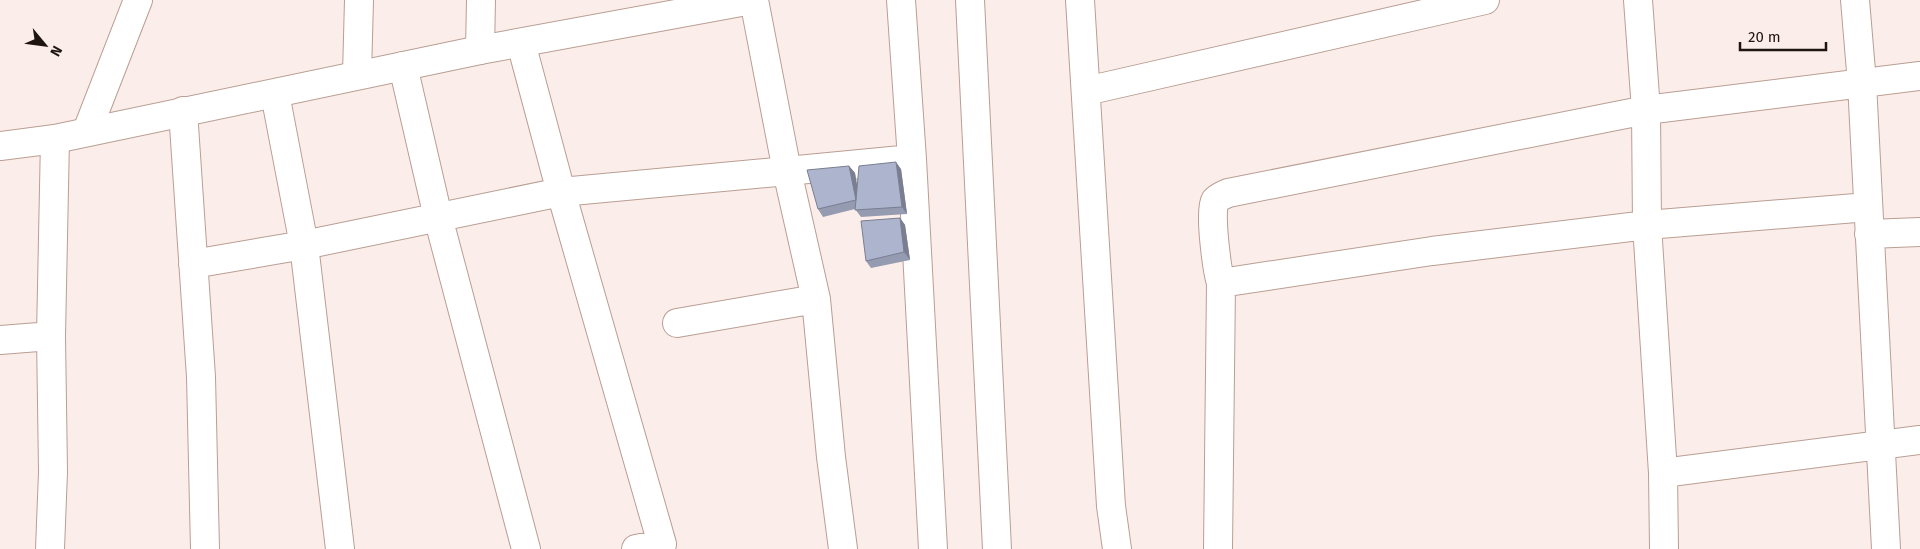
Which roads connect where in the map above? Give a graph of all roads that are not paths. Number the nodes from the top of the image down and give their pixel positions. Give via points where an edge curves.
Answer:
1 (138, 0) edge
2 (359, 0) edge
3 (481, 0) edge
4 (753, 0) edge
5 (901, 0) edge
6 (970, 0) edge
7 (1080, 0) edge
8 (1485, 0) edge
9 (1638, 0) edge
10 (1855, 0) edge
11 (665, 9) edge
12 (522, 43) junction
13 (480, 50) junction
14 (403, 66) junction
15 (357, 75) junction
16 (1920, 76) edge
17 (1862, 83) junction
18 (1086, 91) junction
19 (275, 94) junction
20 (1646, 110) junction
21 (183, 111) junction
22 (87, 131) junction
23 (55, 138) junction
24 (0, 146) edge
25 (912, 159) junction
26 (786, 171) junction
27 (561, 192) junction
28 (1868, 207) junction
29 (438, 217) junction
30 (1647, 224) junction
31 (1920, 232) edge
32 (1870, 234) junction
33 (304, 245) junction
34 (193, 264) junction
35 (1221, 283) junction
36 (816, 299) junction
37 (677, 323) dead end
38 (51, 336) junction
39 (0, 340) edge
40 (1920, 440) edge
41 (1881, 446) junction
42 (1663, 473) junction
43 (662, 546) edge
44 (50, 549) edge
45 (205, 549) edge
46 (340, 549) edge
47 (526, 549) edge
48 (636, 549) edge
49 (842, 549) edge
50 (933, 549) edge
51 (998, 549) edge
52 (1117, 549) edge
53 (1218, 549) edge
54 (1659, 549) edge
55 (1886, 549) edge

1 - 22 street
2 - 15 street
3 - 13 street
4 - 11 street
4 - 26 street
5 - 25 street
6 - 51 street
7 - 18 street
8 - 18 street
9 - 20 street
10 - 17 street
11 - 12 street
12 - 13 street
12 - 27 street
13 - 14 street
14 - 15 street
14 - 29 street
15 - 19 street
16 - 17 street
17 - 20 street
17 - 28 street
18 - 52 street via 1111,506
19 - 21 street
19 - 33 street
20 - 30 street
20 - 35 street via 1410,155 1219,197 1213,205 1215,254
21 - 22 street
21 - 34 street
22 - 23 street
23 - 24 street
23 - 38 street
25 - 26 street
25 - 50 street
26 - 27 street
26 - 36 street
27 - 29 street
27 - 43 street
28 - 30 street
28 - 32 street
29 - 33 street
29 - 47 street
30 - 35 street
30 - 42 street
31 - 32 street
32 - 41 street
33 - 34 street
33 - 46 street
34 - 45 street via 201,377
35 - 53 street
36 - 37 street
36 - 49 street
38 - 39 street
38 - 44 street via 54,401
40 - 41 street
41 - 42 street
41 - 55 street
42 - 54 street
43 - 48 street

